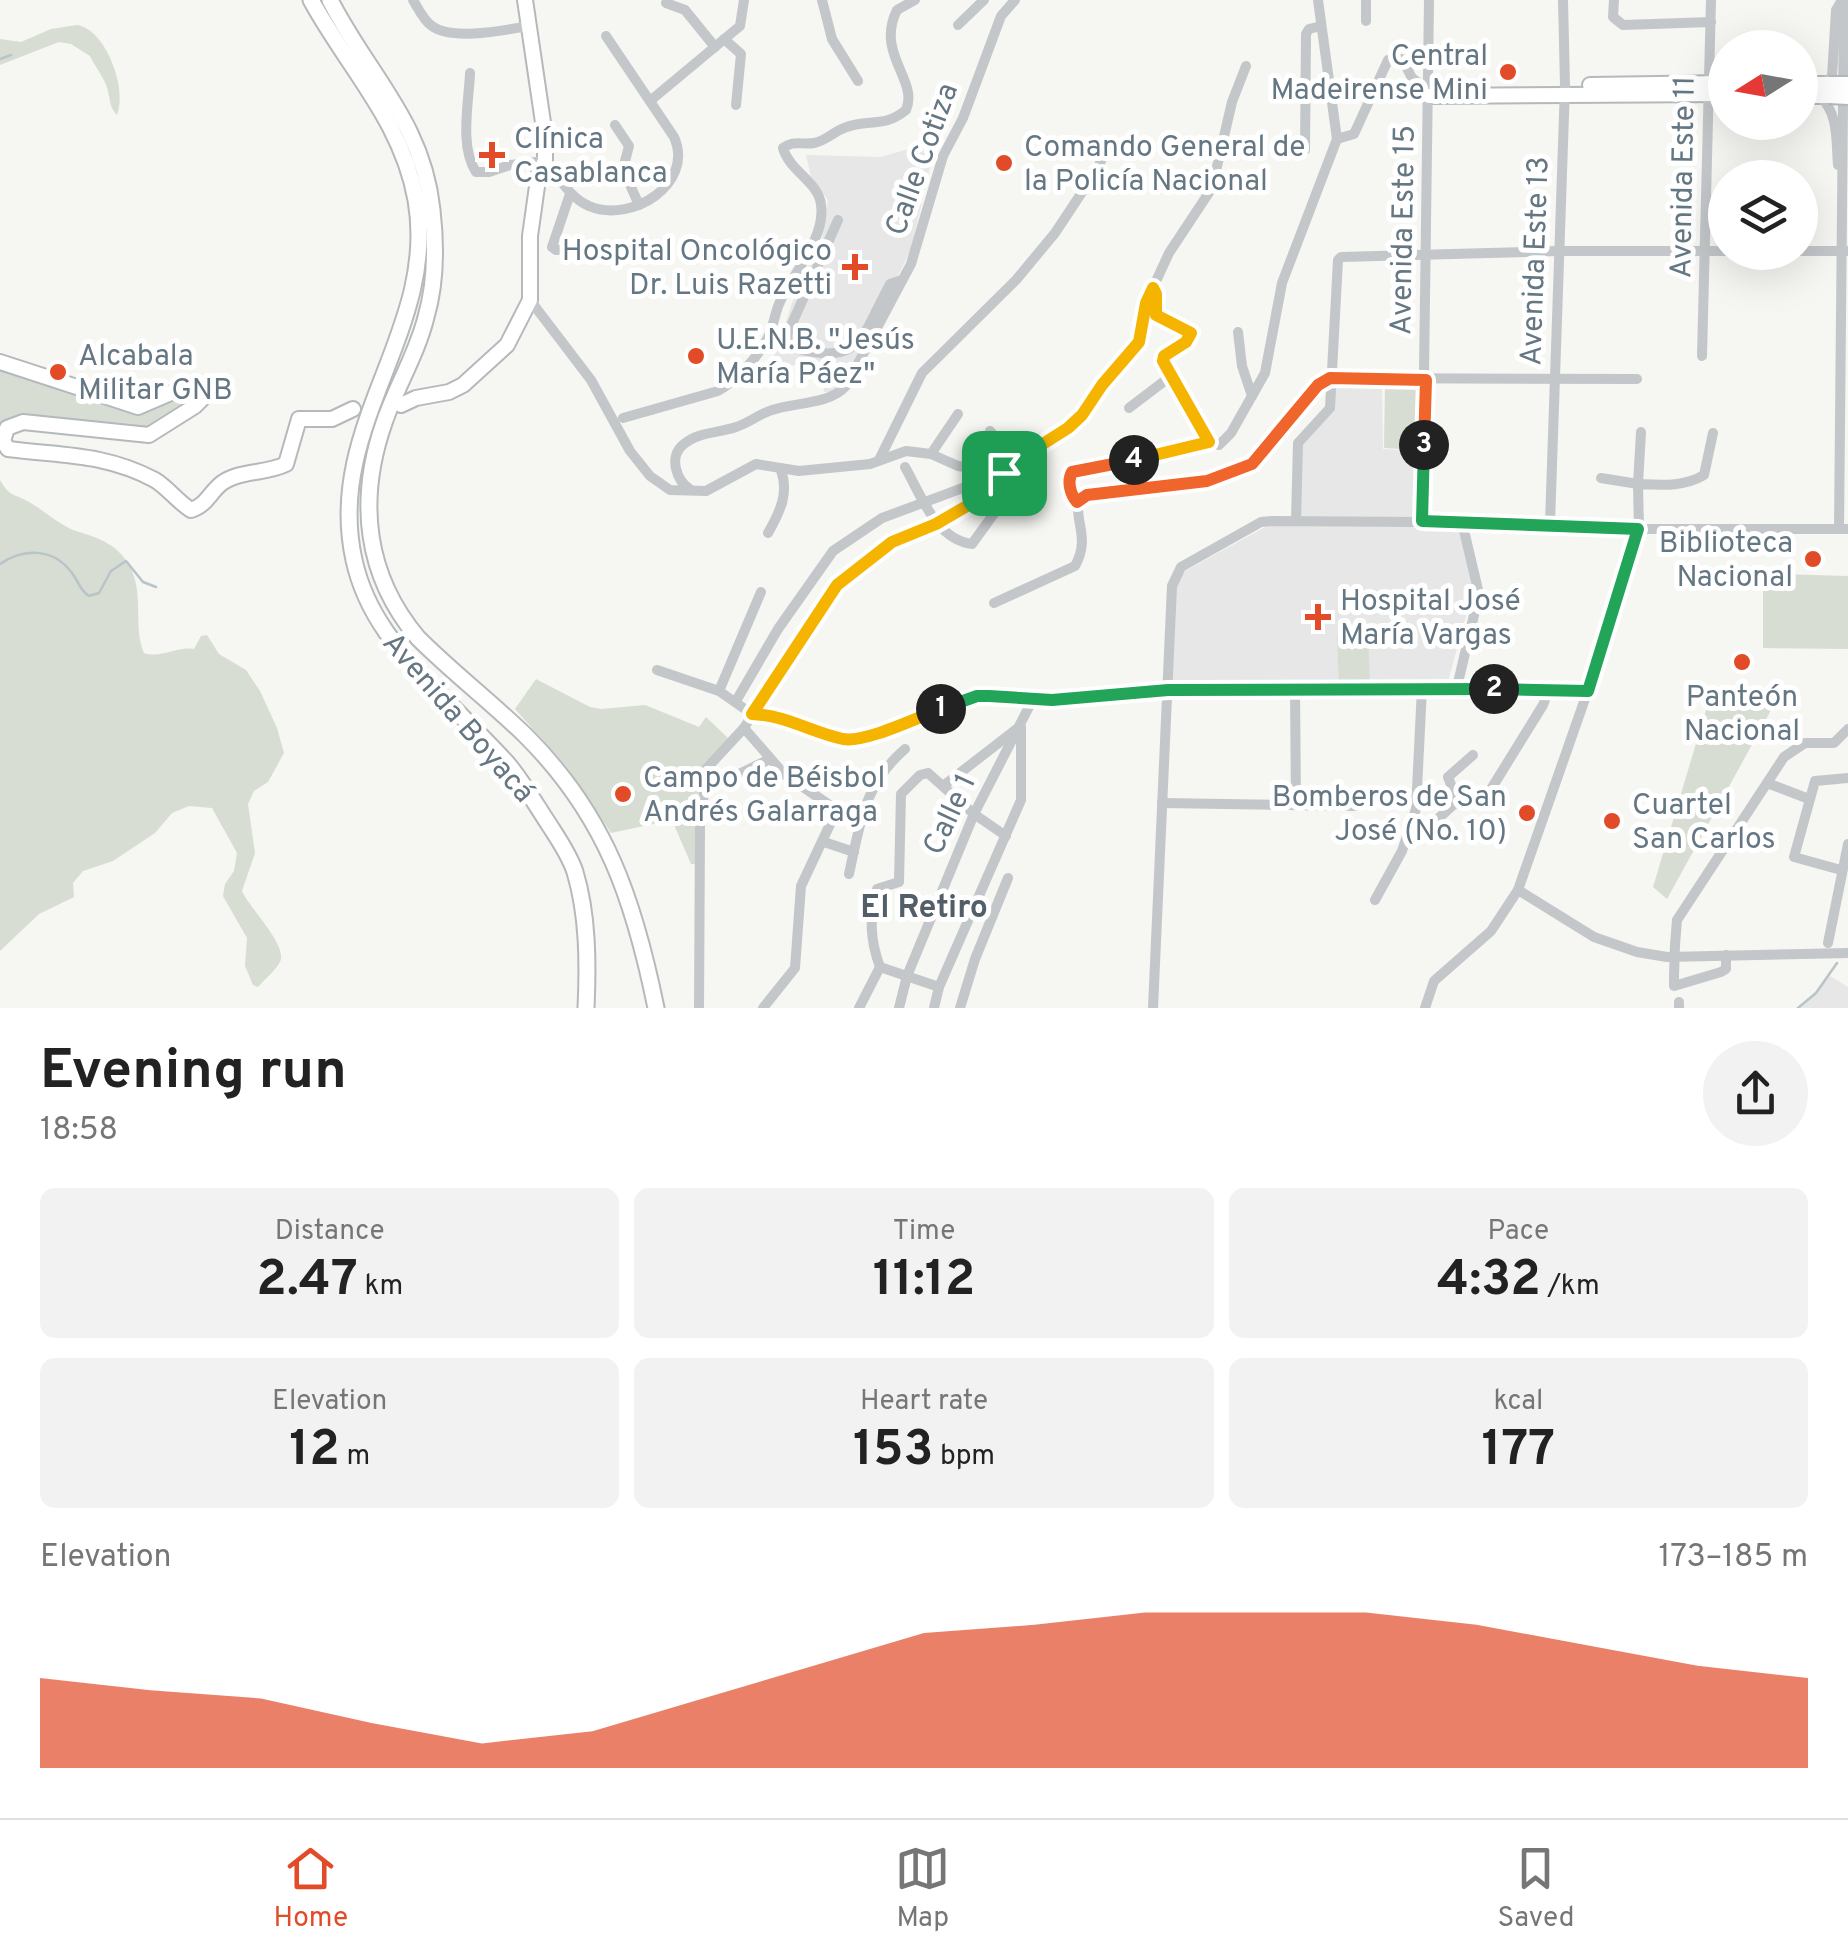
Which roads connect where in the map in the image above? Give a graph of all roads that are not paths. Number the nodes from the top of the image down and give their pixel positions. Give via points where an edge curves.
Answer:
1 (311, 0) edge
2 (330, 0) edge
3 (413, 0) edge
4 (533, 0) edge
5 (744, 0) edge
6 (822, 0) edge
7 (915, 0) edge
8 (984, 0) edge
9 (1015, 0) edge
10 (1318, 0) edge
11 (1366, 0) edge
12 (1429, 0) edge
13 (1563, 0) edge
14 (1614, 0) edge
15 (1710, 0) edge
16 (1843, 0) edge
17 (525, 1) edge
18 (666, 3) dead end
19 (1366, 20) dead end
20 (1711, 22) junction
21 (958, 25) dead end
22 (528, 26) junction
23 (1321, 26) junction
24 (1712, 30) edge
25 (606, 36) dead end
26 (720, 43) junction
27 (1246, 66) dead end
28 (470, 73) dead end
29 (858, 81) dead end
30 (1848, 84) edge
31 (1708, 88) edge
32 (1818, 88) edge
33 (1824, 90) junction
34 (1429, 91) junction
35 (1565, 91) junction
36 (1818, 92) edge
37 (1848, 97) edge
38 (650, 101) junction
39 (736, 106) dead end
40 (615, 125) dead end
41 (1338, 139) junction
42 (1713, 140) edge
43 (1106, 149) dead end
44 (1305, 150) dead end
45 (545, 161) junction
46 (1843, 188) junction
47 (570, 194) junction
48 (640, 205) junction
49 (838, 220) dead end
50 (586, 248) dead end
51 (1558, 251) junction
52 (1705, 251) junction
53 (1818, 251) edge
54 (1845, 251) edge
55 (1426, 254) junction
56 (902, 280) junction
57 (1153, 288) junction
58 (530, 300) junction
59 (1238, 332) dead end
60 (1702, 356) dead end
61 (0, 362) edge
62 (1172, 376) junction
63 (1330, 378) junction
64 (1426, 380) junction
65 (1637, 380) dead end
66 (1556, 381) junction
67 (1844, 385) edge
68 (1252, 396) junction
69 (401, 405) dead end
70 (1128, 408) dead end
71 (354, 410) dead end
72 (958, 414) dead end
73 (623, 418) dead end
74 (990, 431) dead end
75 (1642, 432) dead end
76 (1713, 433) dead end
77 (1209, 442) junction
78 (932, 454) junction
79 (675, 460) junction
80 (880, 460) junction
81 (1016, 463) junction
82 (905, 467) dead end
83 (780, 468) junction
84 (645, 470) junction
85 (1004, 473) junction
86 (1601, 478) dead end
87 (1638, 484) junction
88 (691, 490) junction
89 (1077, 502) junction
90 (926, 504) junction
91 (1422, 521) junction
92 (1296, 522) junction
93 (1462, 522) junction
94 (1550, 523) junction
95 (936, 524) junction
96 (1638, 529) junction
97 (1844, 529) edge
98 (768, 533) dead end
99 (761, 592) dead end
100 (994, 602) dead end
101 (657, 670) dead end
102 (1457, 687) junction
103 (1422, 688) junction
104 (1168, 690) junction
105 (1295, 690) junction
106 (719, 691) junction
107 (1588, 691) junction
108 (1548, 692) junction
109 (1032, 700) junction
110 (736, 701) junction
111 (752, 714) junction
112 (1020, 726) junction
113 (744, 728) junction
114 (1848, 729) edge
115 (905, 749) dead end
116 (1473, 755) dead end
117 (770, 758) junction
118 (738, 775) dead end
119 (1848, 778) edge
120 (1767, 783) junction
121 (943, 786) junction
122 (1488, 794) dead end
123 (1810, 798) junction
124 (1162, 804) junction
125 (1296, 805) junction
126 (1360, 806) dead end
127 (974, 814) junction
128 (1006, 836) junction
129 (824, 842) junction
130 (1848, 844) edge
131 (1402, 851) junction
132 (854, 852) junction
133 (1841, 870) junction
134 (849, 874) dead end
135 (1008, 878) dead end
136 (1518, 890) junction
137 (1374, 900) dead end
138 (1828, 943) dead end
139 (1848, 954) edge
140 (1726, 955) junction
141 (880, 966) junction
142 (907, 976) junction
143 (939, 987) junction
144 (586, 1008) edge
145 (656, 1008) edge
146 (700, 1008) edge
147 (763, 1008) edge
148 (859, 1008) edge
149 (899, 1008) edge
150 (934, 1008) edge
151 (960, 1008) edge
152 (1153, 1008) edge
153 (1425, 1008) edge

1 - 144 highway, Avenida Boyacá via 400,142 420,229 415,284 359,439 348,493 354,559 382,630 509,765 574,869 588,965
2 - 145 highway, Avenida Boyacá via 410,128 432,212 435,252 426,317 369,477 376,566 418,638 526,736 593,824 621,875
3 - 22 street via 430,26 444,31
4 - 17 street
5 - 26 street via 743,21
6 - 29 street via 832,40
7 - 73 street via 897,10 890,39 910,98 906,110 884,124 855,124 826,140 783,148 785,159 817,193 822,212 765,344 718,391
8 - 21 street
9 - 56 street, Calle Cotiza via 1000,16 943,156
10 - 23 street
11 - 19 street
12 - 34 street, Avenida Este 15
13 - 35 street, Avenida Este 13
14 - 20 street via 1613,17 1623,25
15 - 20 street, Avenida Este 11
16 - 33 street via 1836,10 1832,77
16 - 46 street
17 - 22 main road
18 - 26 street via 684,10
20 - 24 street, Avenida Este 11
22 - 45 main road
23 - 41 street
23 - 44 street via 1306,34
25 - 38 street
26 - 38 street
26 - 39 street via 741,54
27 - 57 street via 1212,188
28 - 45 street via 468,138 476,172
30 - 33 main road, bridge
31 - 35 main road
32 - 33 main road
33 - 36 main road
33 - 37 main road, bridge
33 - 46 street
34 - 35 main road
34 - 41 street via 1402,59 1388,60 1354,134
34 - 55 street, Avenida Este 15
35 - 51 street, Avenida Este 13
38 - 48 street via 680,155 663,190
40 - 48 street via 629,146 623,169
41 - 68 street via 1282,283 1265,372
42 - 52 street, Avenida Este 11
43 - 80 street via 1055,233 922,373
45 - 47 street
45 - 58 main road via 530,236
46 - 54 street
47 - 48 street via 598,208
47 - 50 street via 552,247
49 - 56 street via 787,335 789,347 826,356 845,352 862,336 890,284
51 - 52 street
51 - 55 street
51 - 66 street, Avenida Este 13
52 - 60 street, Avenida Este 11
53 - 54 street
54 - 67 street
55 - 63 street via 1338,260
55 - 64 street, Avenida Este 15
56 - 79 street, Calle Cotiza via 840,392 693,438
57 - 62 street via 1156,315 1191,333 1164,356
57 - 81 street via 1135,348 1068,428
58 - 69 main road via 507,345 464,384
58 - 84 street
59 - 68 street
61 - 71 main road via 138,406 187,386 200,390 201,400 150,435 23,422 8,428 4,441 8,450 111,462 158,482 192,510 235,476 286,464 300,419 332,419
62 - 70 street
62 - 77 street
63 - 64 street
63 - 89 street via 1252,464 1207,481 1087,495
63 - 92 street via 1330,408 1298,443
64 - 66 street
64 - 91 street, Avenida Este 15
65 - 66 street
66 - 94 street, Avenida Este 13
67 - 97 street
68 - 77 street via 1219,445
72 - 78 street
74 - 81 street
75 - 87 street
76 - 87 street via 1704,475 1672,485
77 - 89 street via 1072,472
78 - 80 street via 906,451
78 - 85 street
79 - 84 street, Calle Cotiza via 664,470
79 - 88 street via 681,482
80 - 83 street
81 - 85 street
81 - 95 street via 1010,496 972,544
82 - 90 street
83 - 88 street via 756,464 706,491
83 - 98 street via 784,496
84 - 88 street via 665,488
85 - 90 street
85 - 95 street via 984,496
86 - 87 street
87 - 96 street
89 - 100 street via 1084,544 1076,566
90 - 95 street
90 - 110 street via 882,518 830,554
91 - 92 street
91 - 93 street
92 - 104 street via 1261,522 1181,567 1172,586
93 - 94 street
93 - 102 street via 1479,594
94 - 96 street
95 - 111 street via 892,542 837,585
96 - 97 street
96 - 107 street
99 - 106 street
101 - 106 street
102 - 103 street
102 - 108 street
103 - 105 street
103 - 131 street via 1416,809
104 - 105 street
104 - 109 street
104 - 124 street
105 - 125 street
106 - 110 street
107 - 108 street
107 - 136 street
108 - 122 street
109 - 111 street via 977,696 852,739
109 - 112 street, Calle 1
110 - 111 street
111 - 113 street
112 - 121 street
112 - 127 street, Calle 1
112 - 128 street via 1022,800
113 - 117 street
113 - 146 street via 706,772
114 - 120 street via 1834,742 1791,751
115 - 132 street via 871,788
116 - 131 street via 1448,777 1454,804 1428,828 1416,827
117 - 118 street
117 - 129 street via 828,804 832,826
119 - 123 street via 1814,781
120 - 123 street
120 - 140 street, bridge via 1678,920 1674,986 1721,972
121 - 127 street
121 - 141 street via 928,773 901,794 900,882 877,890 872,906
123 - 133 street via 1794,857
124 - 125 street
124 - 152 street
125 - 126 street
127 - 128 street
127 - 142 street, Calle 1
128 - 143 street
129 - 132 street
129 - 147 street via 801,886 795,968
130 - 133 street
131 - 137 street
132 - 134 street
133 - 138 street
135 - 151 street
136 - 140 street via 1620,947 1667,957
136 - 153 street via 1491,932 1434,981
139 - 140 street
141 - 142 street
141 - 148 street
142 - 143 street
142 - 149 street, Calle 1
143 - 150 street

